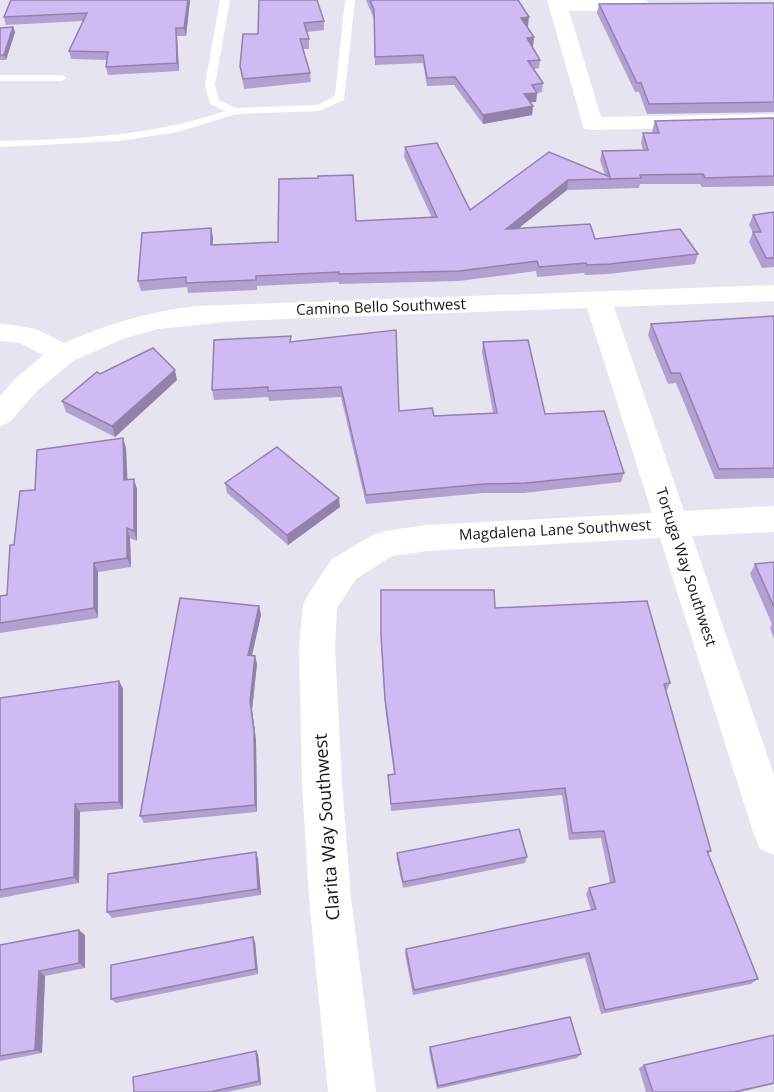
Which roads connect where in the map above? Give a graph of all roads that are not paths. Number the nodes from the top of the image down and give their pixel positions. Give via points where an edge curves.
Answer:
1 (225, 0) edge
2 (350, 0) edge
3 (557, 3) edge
4 (659, 5) edge
5 (0, 78) edge
6 (62, 78) dead end
7 (235, 111) junction
8 (774, 120) edge
9 (0, 144) edge
10 (774, 293) edge
11 (598, 300) junction
12 (0, 332) edge
13 (63, 354) junction
14 (0, 415) edge
15 (774, 519) edge
16 (672, 524) junction
17 (344, 569) joint
18 (774, 835) edge
19 (352, 1092) edge

1 - 7 lane via 210,85 214,102
2 - 7 lane via 340,98 319,108
3 - 4 street
3 - 8 street via 592,124
5 - 6 lane
7 - 9 lane via 207,123 86,142
10 - 11 street, Camino Bello Southwest
11 - 13 street, Camino Bello Southwest via 181,317 135,325
11 - 16 street, Tortuga Way Southwest
12 - 13 street via 26,335
13 - 14 street, Camino Bello Southwest via 26,385
15 - 16 street, Magdalena Lane Southwest
16 - 17 street, Magdalena Lane Southwest via 427,538 385,544
16 - 18 street, Tortuga Way Southwest
17 - 19 street, Clarita Way Southwest via 321,604 317,647 330,898

